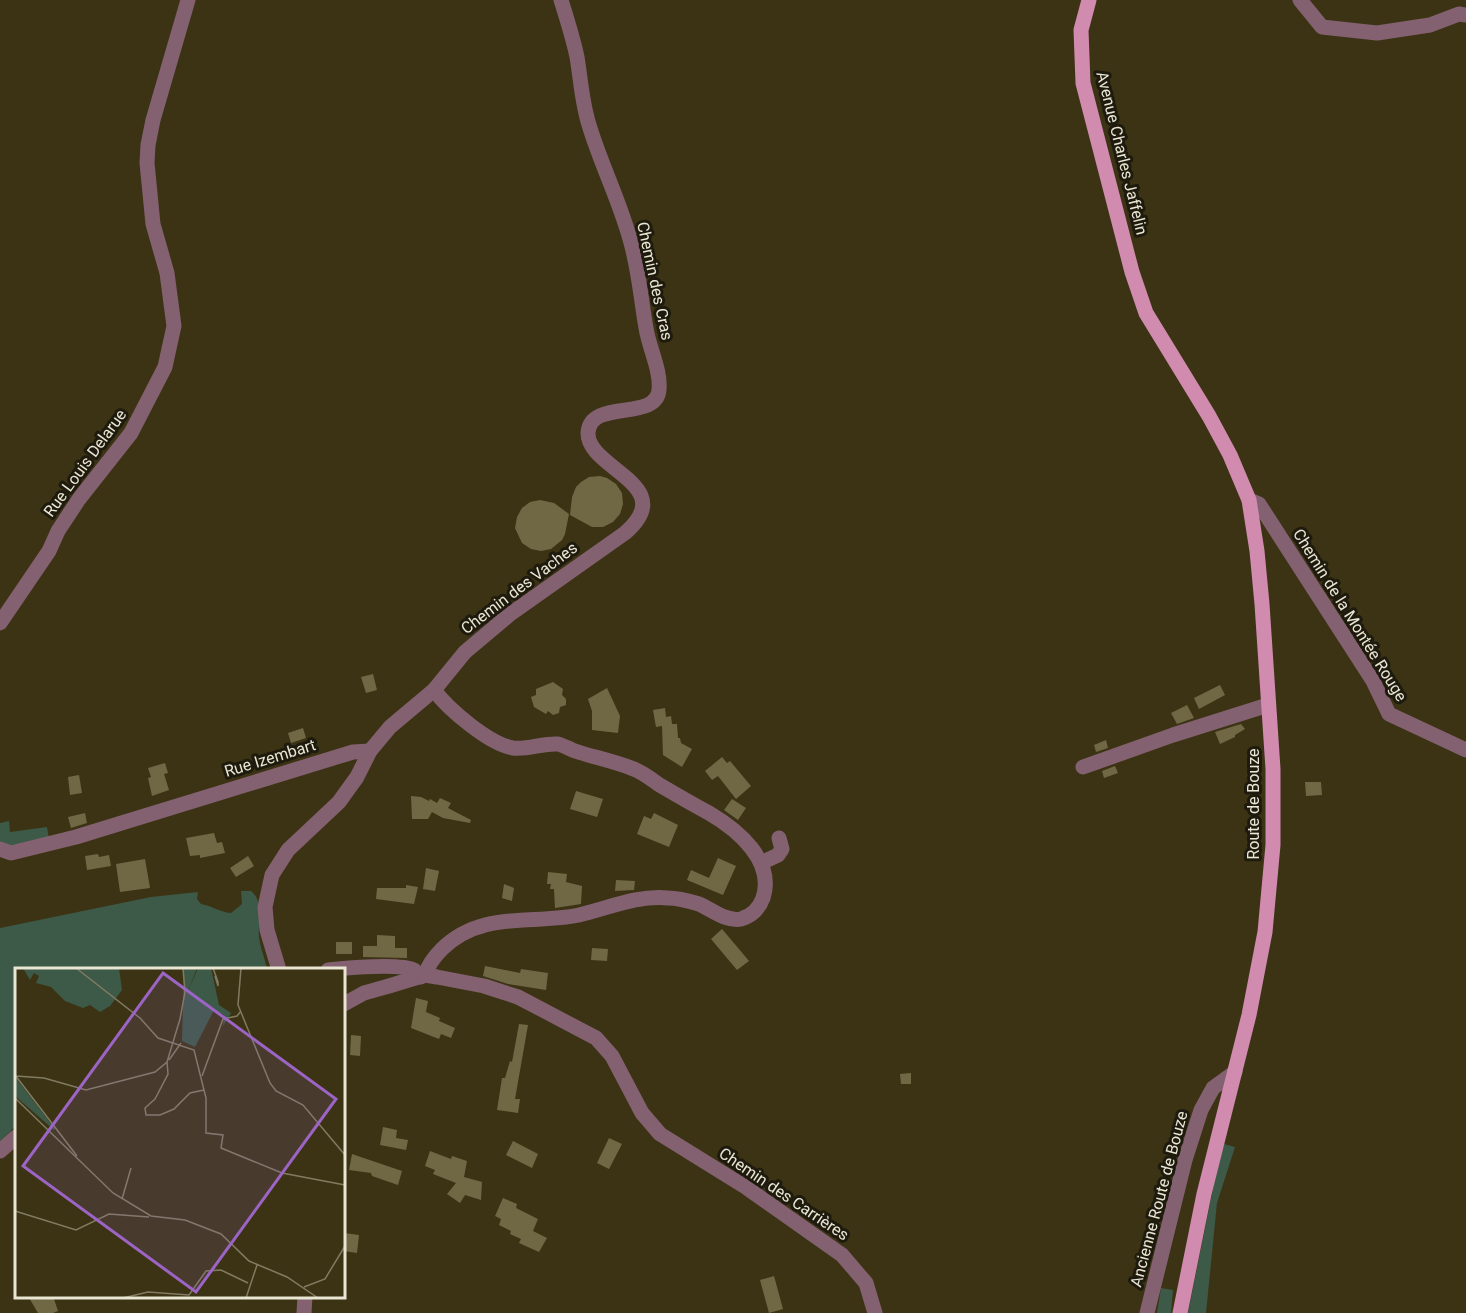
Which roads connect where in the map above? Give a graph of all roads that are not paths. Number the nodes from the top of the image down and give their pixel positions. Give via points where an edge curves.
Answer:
1 (188, 0) edge
2 (561, 0) edge
3 (1089, 0) edge
4 (1300, 0) edge
5 (1466, 15) edge
6 (1146, 313) joint
7 (1249, 500) junction
8 (642, 510) joint
9 (0, 623) edge
10 (434, 690) junction
11 (1268, 705) junction
12 (1466, 750) edge
13 (370, 751) junction
14 (1083, 767) dead end
15 (779, 838) dead end
16 (4, 853) edge
17 (761, 863) junction
18 (279, 968) edge
19 (339, 968) edge
20 (423, 976) junction
21 (345, 1003) edge
22 (1235, 1071) junction
23 (15, 1138) edge
24 (0, 1151) edge
25 (305, 1298) edge
26 (304, 1313) edge
27 (875, 1313) edge
28 (1147, 1313) edge
29 (1180, 1313) edge

1 - 9 street, Rue Louis Delarue via 148,145 148,197 167,273 174,326 165,367 131,433 58,531
2 - 8 street, Chemin des Cras via 577,57 589,127 632,244 659,387 650,405 596,418 588,437 594,449 639,492
3 - 6 main road, Avenue Charles Jaffelin via 1081,30 1083,83
4 - 5 street via 1322,27 1377,33
6 - 7 main road, Route de Bouze via 1230,455
7 - 11 main road, Route de Bouze via 1257,551
7 - 12 street, Chemin de la Montée Rouge via 1259,504 1373,681 1389,714
8 - 10 street, Chemin des Vaches via 625,533 488,632 465,652
10 - 13 street, Chemin des Vaches
10 - 17 street via 470,726 499,744 514,748 559,744 633,769 726,825
11 - 14 street
11 - 22 main road, Route de Bouze via 1273,769 1272,856 1265,932
13 - 16 street, Rue Izembart via 353,752 76,837
13 - 18 street, Chemin des Vaches via 345,794 288,850 272,875 265,919
15 - 17 street via 782,849 778,855
17 - 20 street via 765,886 762,901 742,919 734,920 689,901 656,897 571,916 511,920 460,935 439,952
19 - 20 street via 405,968
20 - 21 street via 364,993
20 - 27 street, Chemin des Carrières via 459,980 518,997 596,1038 618,1065 649,1123 660,1134 747,1188 842,1255 861,1274
22 - 28 street, Ancienne Route de Bouze via 1213,1088 1202,1110 1185,1160
22 - 29 main road, Route de Bouze
23 - 24 street
25 - 26 street

